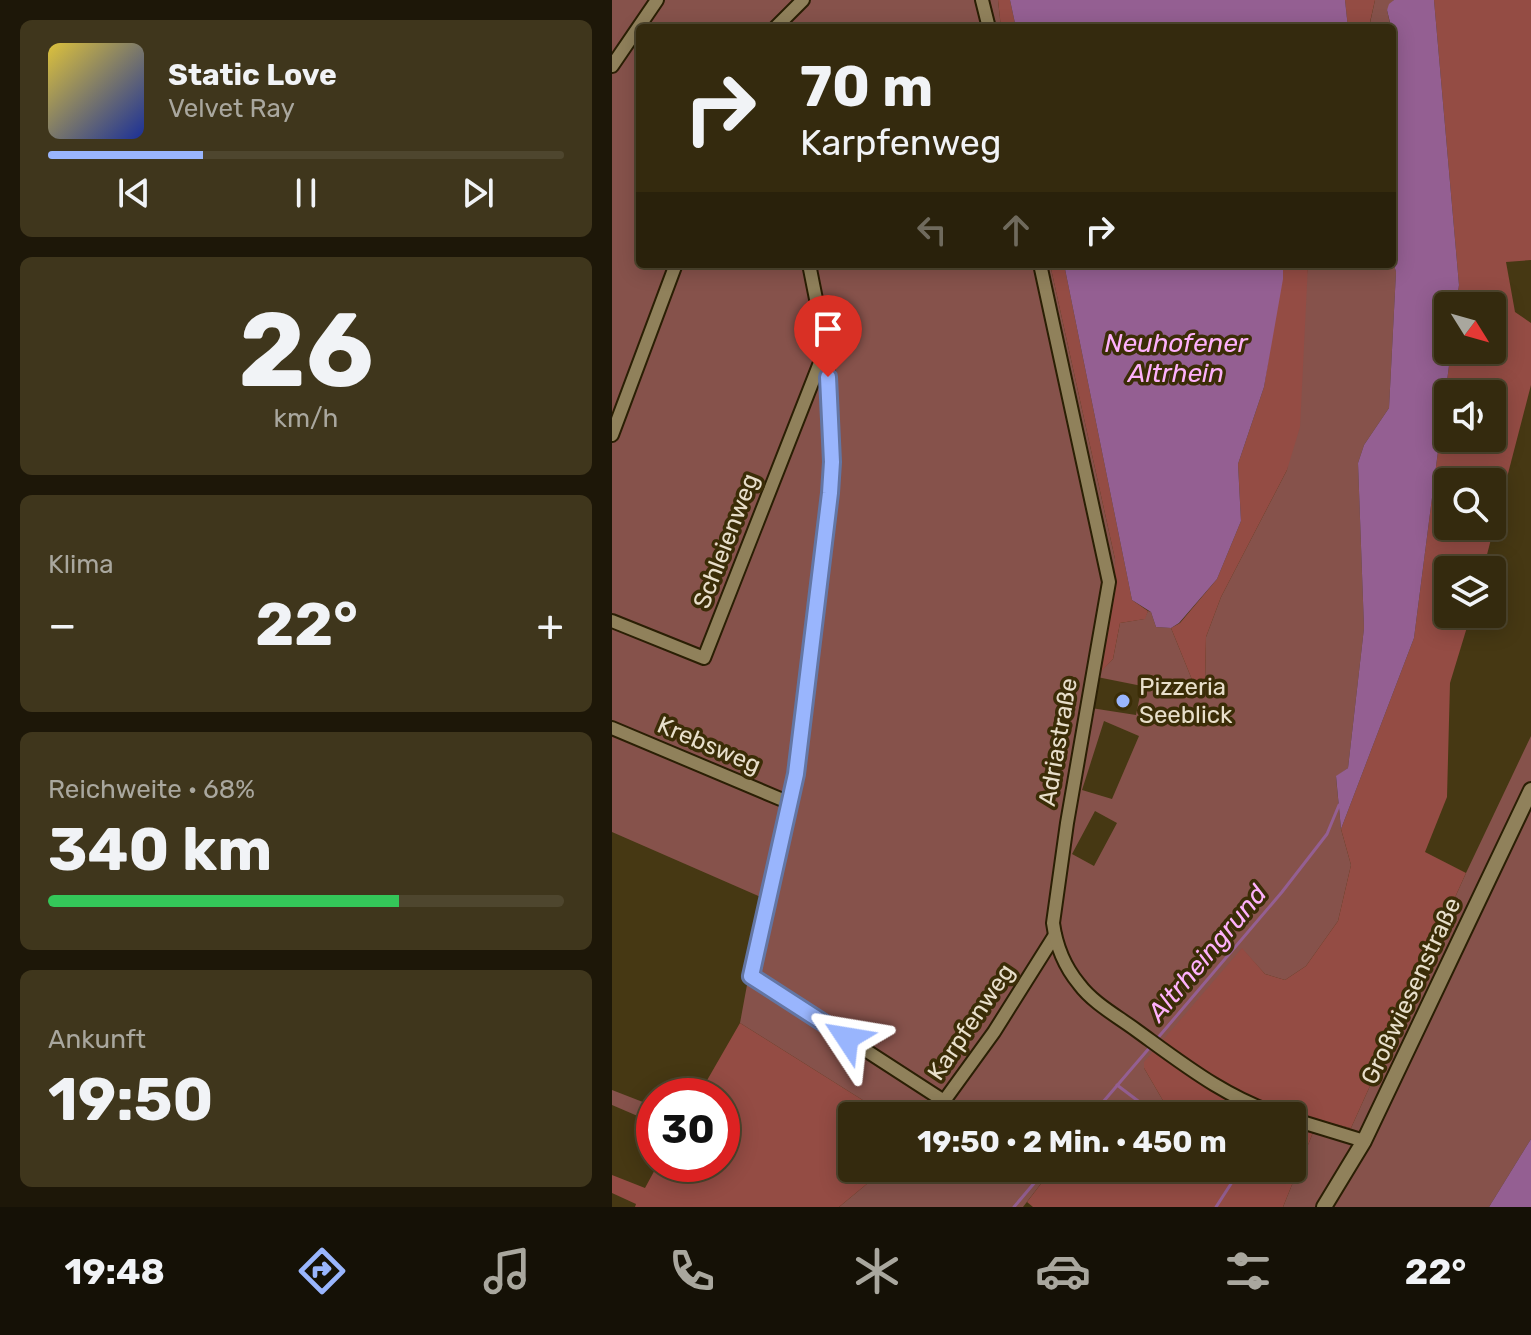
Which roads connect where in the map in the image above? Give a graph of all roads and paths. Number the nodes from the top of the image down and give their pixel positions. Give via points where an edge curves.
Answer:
1 (657, 0) edge
2 (803, 0) edge
3 (982, 0) edge
4 (641, 24) edge
5 (779, 24) edge
6 (988, 24) edge
7 (636, 31) edge
8 (612, 66) edge
9 (675, 268) edge
10 (810, 268) edge
11 (1041, 268) edge
12 (826, 349) junction
13 (612, 435) edge
14 (612, 621) edge
15 (612, 728) edge
16 (1531, 790) edge
17 (790, 803) junction
18 (1055, 935) junction
19 (1247, 1102) edge
20 (1306, 1123) edge
21 (1364, 1141) junction
22 (1324, 1207) edge

1 - 4 street
2 - 5 street
3 - 6 street
7 - 8 street
9 - 13 street
10 - 12 street, Karpfenweg
11 - 18 street, Adriastraße via 1109,582 1067,823
12 - 14 street, Schleienweg via 704,658
12 - 17 street, Karpfenweg via 830,493
15 - 17 street, Krebsweg
16 - 21 street, Großwiesenstraße
17 - 18 street, Karpfenweg via 751,976 944,1101
18 - 19 street, Adriastraße via 1066,965 1097,1002 1197,1076
20 - 21 street
21 - 22 street, Großwiesenstraße

